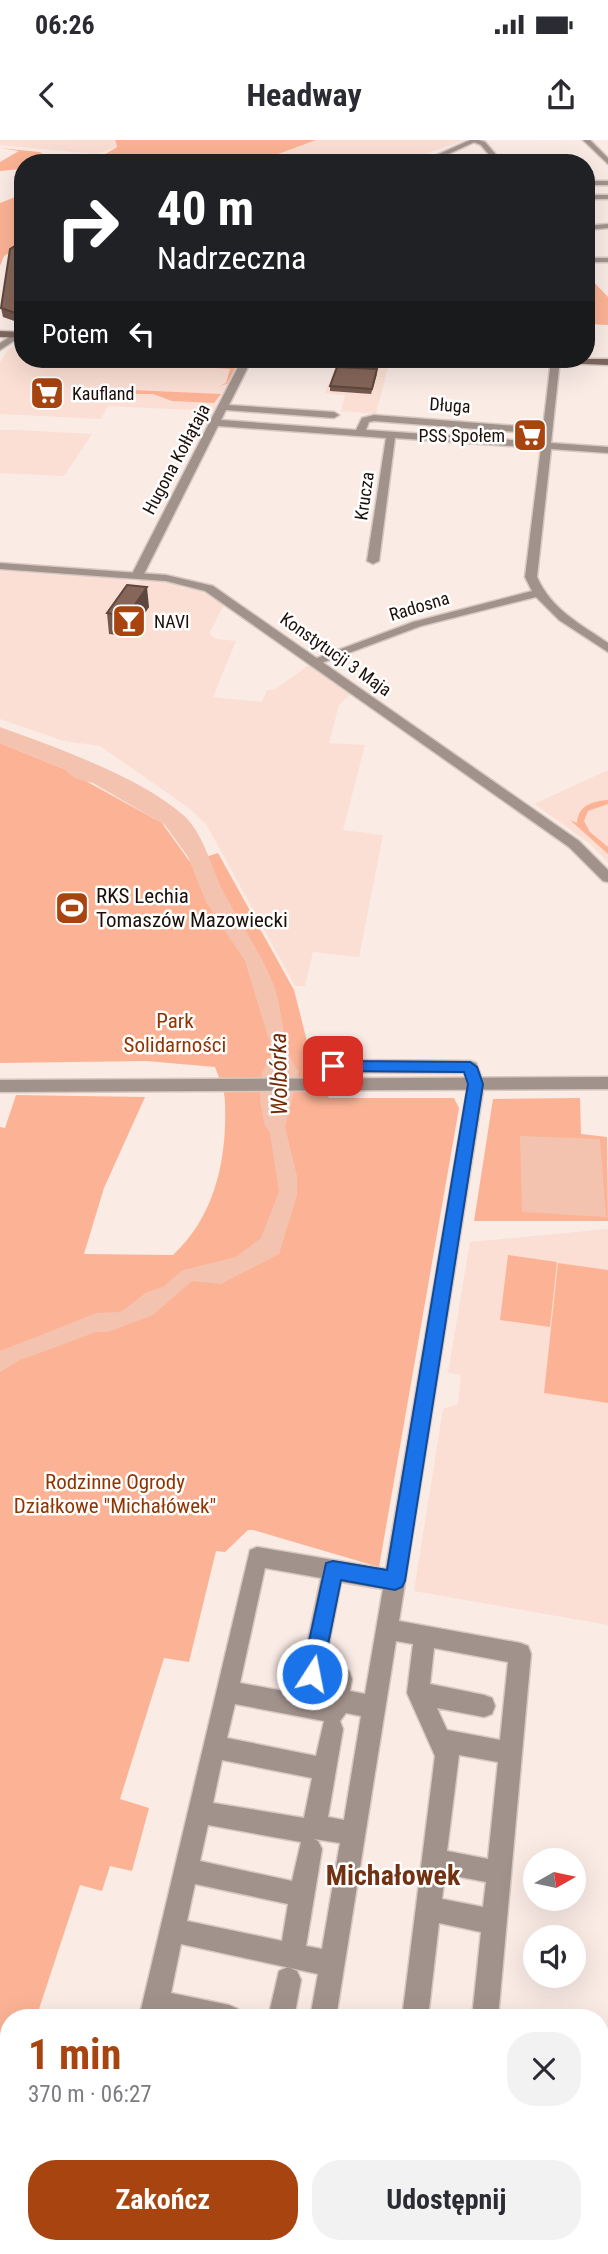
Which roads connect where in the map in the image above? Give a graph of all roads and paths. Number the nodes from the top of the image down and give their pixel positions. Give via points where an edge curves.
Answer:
1 (475, 140) edge
2 (586, 140) edge
3 (608, 152) edge
4 (599, 153) junction
5 (443, 154) edge
6 (492, 154) edge
7 (608, 162) edge
8 (605, 227) edge
9 (608, 234) edge
10 (242, 368) edge
11 (555, 368) edge
12 (223, 407) junction
13 (334, 415) dead end
14 (216, 423) junction
15 (548, 431) junction
16 (360, 433) junction
17 (391, 435) junction
18 (545, 446) junction
19 (608, 450) edge
20 (373, 561) dead end
21 (0, 566) edge
22 (137, 576) junction
23 (536, 593) junction
24 (608, 648) edge
25 (315, 661) junction
26 (608, 878) edge
27 (329, 1060) dead end
28 (608, 1083) edge
29 (476, 1084) junction
30 (0, 1086) edge
31 (333, 1570) junction
32 (395, 1581) junction
33 (387, 1629) junction
34 (425, 1636) junction
35 (226, 1691) junction
36 (418, 1693) junction
37 (337, 1700) junction
38 (484, 1706) dead end
39 (375, 1707) junction
40 (332, 1729) dead end
41 (441, 1740) junction
42 (214, 1747) junction
43 (511, 1753) junction
44 (326, 1769) junction
45 (199, 1812) junction
46 (353, 1834) junction
47 (313, 1838) junction
48 (434, 1860) junction
49 (186, 1870) junction
50 (499, 1873) junction
51 (302, 1895) junction
52 (428, 1908) junction
53 (495, 1922) junction
54 (172, 1930) junction
55 (332, 1964) junction
56 (290, 1968) junction
57 (154, 2009) edge
58 (283, 2009) edge
59 (324, 2009) edge
60 (416, 2009) edge
61 (486, 2009) edge

1 - 5 street
1 - 6 street
2 - 4 street
3 - 4 street
4 - 7 street
8 - 9 street
10 - 12 street, Hugona Kołłątaja
11 - 15 street
12 - 13 street
12 - 14 street, Hugona Kołłątaja
14 - 16 street, Długa
14 - 22 street, Hugona Kołłątaja
15 - 16 street, Długa via 374,418 365,420
15 - 18 street
16 - 17 street, Długa
17 - 18 street, Długa
17 - 20 street, Krucza
18 - 19 street, Długa
18 - 23 street via 531,577
21 - 22 street, Konstytucji 3 Maja
22 - 25 street, Konstytucji 3 Maja via 179,579 209,588
23 - 24 street
23 - 25 street, Radosna via 417,624
25 - 26 street, Konstytucji 3 Maja via 574,844
27 - 29 street via 333,1066 470,1067
28 - 29 street
29 - 30 street
29 - 32 street
31 - 32 street
31 - 35 street via 257,1557
31 - 37 street via 312,1674 341,1679
32 - 33 street
33 - 34 street
33 - 39 street
34 - 36 street
34 - 43 street via 520,1654
35 - 37 street via 335,1712
35 - 42 street
36 - 38 street
36 - 41 street
37 - 39 street
39 - 46 street
40 - 44 street
41 - 43 street
41 - 48 street via 447,1755
42 - 44 street
42 - 45 street
43 - 50 street
44 - 47 street
45 - 47 street via 303,1831
45 - 49 street
46 - 47 street
46 - 55 street
47 - 51 street
48 - 50 street
48 - 52 street
49 - 51 street
49 - 54 street
50 - 53 street
51 - 56 street
52 - 53 street
52 - 60 street
53 - 61 street
54 - 56 street
54 - 57 street
55 - 56 street
55 - 59 street
56 - 58 street

